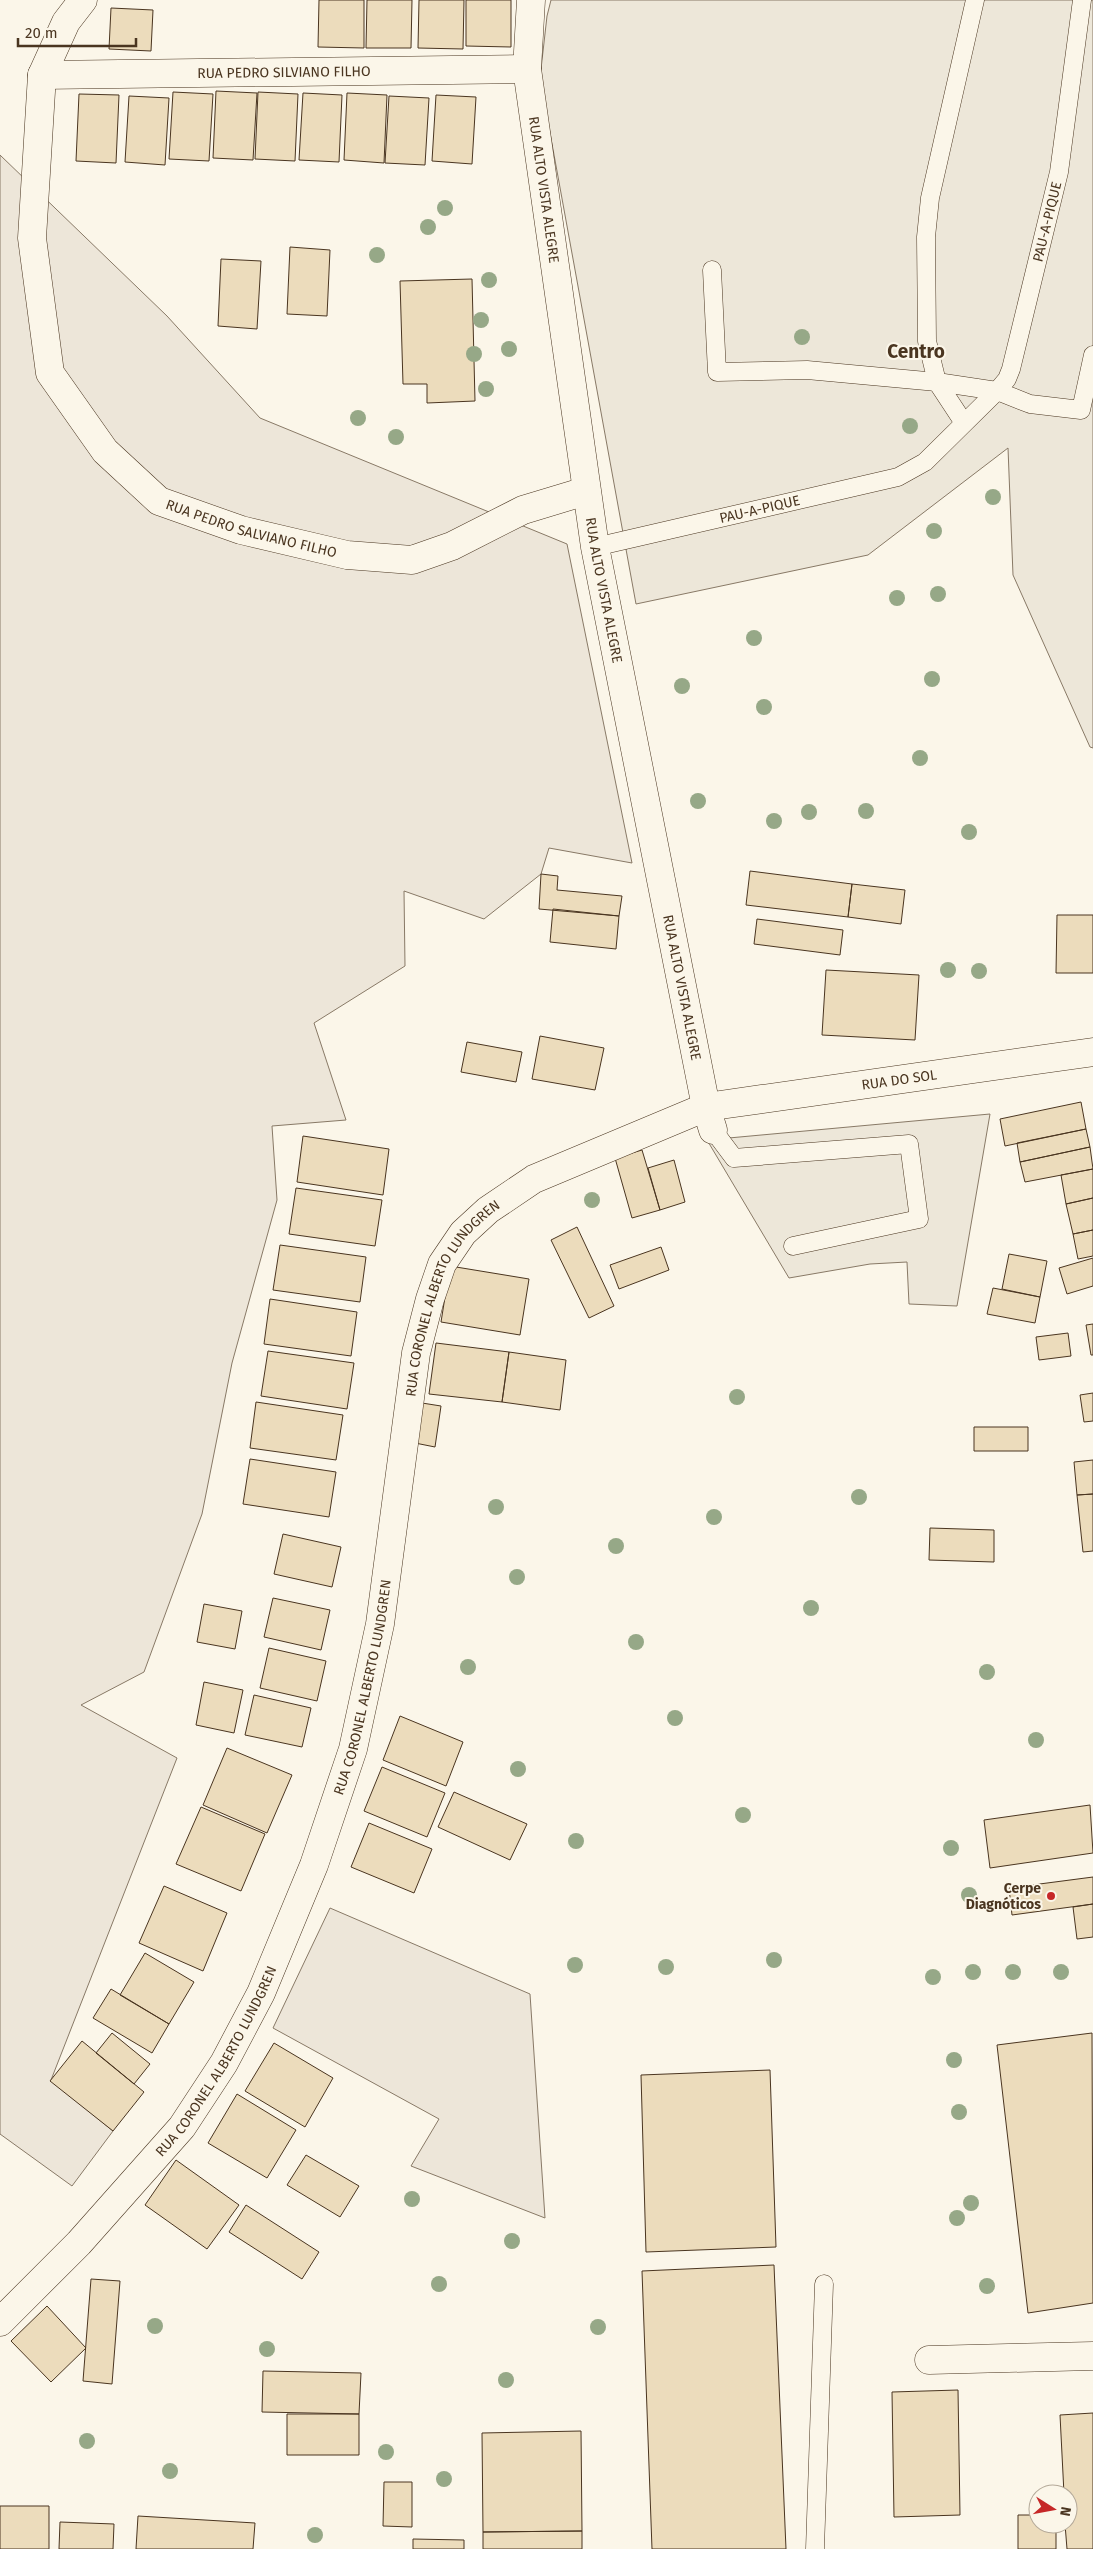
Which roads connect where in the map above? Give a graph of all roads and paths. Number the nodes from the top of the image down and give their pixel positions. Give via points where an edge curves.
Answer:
1 (83, 0) edge
2 (531, 0) edge
3 (975, 0) edge
4 (1082, 0) edge
5 (527, 69) junction
6 (42, 75) junction
7 (712, 270) dead end
8 (1093, 355) edge
9 (937, 382) junction
10 (997, 391) junction
11 (964, 423) junction
12 (586, 491) junction
13 (595, 547) junction
14 (1093, 1052) edge
15 (710, 1119) junction
16 (793, 1246) dead end
17 (824, 2284) dead end
18 (0, 2322) edge
19 (1093, 2356) edge
20 (929, 2360) dead end
21 (815, 2549) edge

1 - 6 street, RUA PEDRO SALVIANO FILHO via 66,22
2 - 5 street, RUA ALTO VISTA ALEGRE
3 - 9 lane via 930,198 926,237 927,341
4 - 10 lane, PAU-A-PIQUE via 1059,172 1011,369
5 - 6 street, RUA PEDRO SILVIANO FILHO
5 - 12 street, RUA ALTO VISTA ALEGRE
6 - 12 street, RUA PEDRO SALVIANO FILHO via 32,238 50,373 105,451 159,501 242,530 347,555 412,560 452,546 523,510
7 - 9 lane via 717,372 808,370
8 - 10 lane via 1081,410 1030,404
9 - 10 lane
9 - 11 lane
10 - 11 lane, PAU-A-PIQUE
11 - 13 lane, PAU-A-PIQUE via 925,462 898,477
12 - 13 street, RUA ALTO VISTA ALEGRE
13 - 15 street, RUA ALTO VISTA ALEGRE
14 - 15 street, RUA DO SOL
15 - 16 lane via 734,1158 909,1144 920,1219
15 - 18 street, RUA CORONEL ALBERTO LUNDGREN via 534,1179 488,1210 462,1233 442,1264 416,1353 380,1624 353,1749 314,1866 264,1984 224,2063 182,2127 79,2243
17 - 21 lane
19 - 20 street

